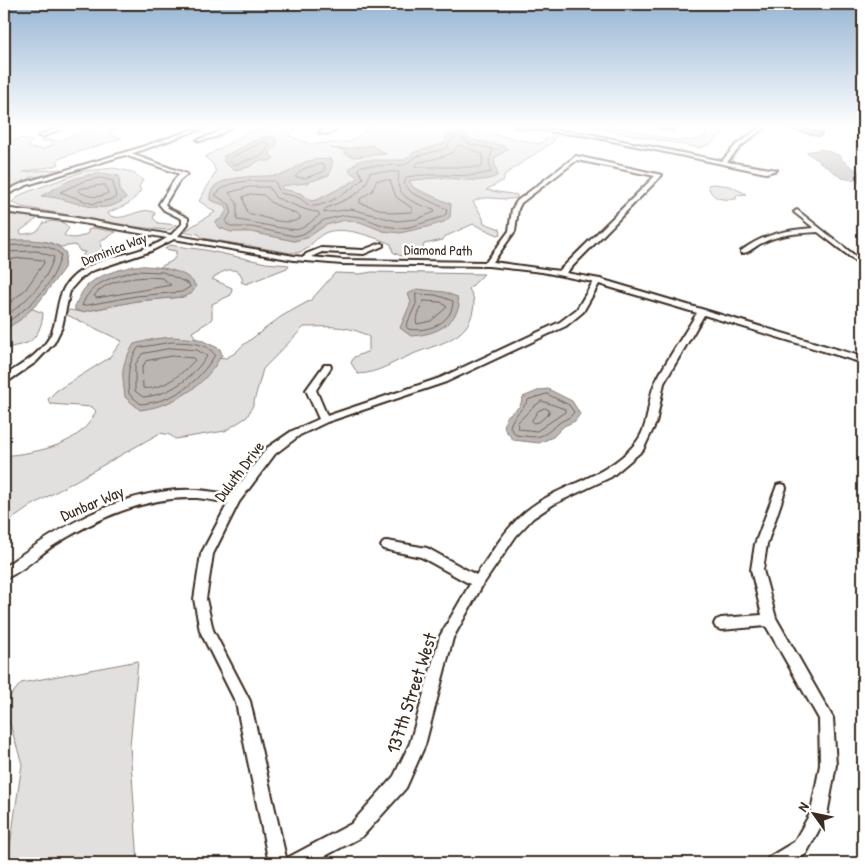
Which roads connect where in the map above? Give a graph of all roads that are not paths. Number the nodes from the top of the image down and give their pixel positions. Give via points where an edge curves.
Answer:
1 (168, 167) edge
2 (564, 167) edge
3 (620, 167) edge
4 (749, 167) edge
5 (82, 168) joint
6 (774, 170) dead end
7 (174, 171) junction
8 (177, 180) junction
9 (4, 194) edge
10 (4, 199) edge
11 (4, 210) edge
12 (797, 212) dead end
13 (820, 230) junction
14 (171, 237) junction
15 (381, 245) dead end
16 (743, 252) dead end
17 (307, 259) junction
18 (488, 264) junction
19 (863, 264) edge
20 (561, 273) junction
21 (597, 281) junction
22 (702, 312) junction
23 (863, 360) edge
24 (327, 367) dead end
25 (4, 380) edge
26 (324, 420) junction
27 (781, 488) dead end
28 (235, 499) junction
29 (387, 546) dead end
30 (4, 574) edge
31 (478, 582) junction
32 (770, 620) junction
33 (721, 624) dead end
34 (278, 863) edge
35 (295, 863) edge
36 (775, 863) edge

1 - 7 street
2 - 18 street via 519,202 512,231
3 - 20 street via 659,176
4 - 6 street
5 - 9 street via 25,184
5 - 10 street
7 - 8 street via 169,177
7 - 8 street via 184,174
8 - 14 street via 162,204 183,216 186,222
11 - 14 street, Diamond Path
12 - 13 street
13 - 16 street via 771,235
13 - 19 street
14 - 17 street, Diamond Path
14 - 25 street, Dominica Way via 155,247 93,268 73,281 62,299 55,334 49,343
15 - 17 street via 364,252 321,250 308,255
17 - 18 street, Diamond Path
18 - 20 street, Diamond Path
20 - 21 street, Diamond Path
21 - 22 street, Diamond Path
21 - 26 street, Duluth Drive via 580,310 564,324 443,380
22 - 23 street, Diamond Path
22 - 31 street, 137th Street West via 659,383 651,423 639,446 607,474 550,501 529,515 512,533
24 - 26 street via 311,390
26 - 28 street, Duluth Drive via 296,433 271,451
27 - 32 street via 761,544 757,570
28 - 30 street, Dunbar Way via 197,494 162,496 125,504 85,520 45,543
28 - 34 street, Duluth Drive via 207,554 200,599 207,631 243,701
29 - 31 street via 423,552
31 - 35 street, 137th Street West via 447,636 418,745 400,782 357,830
32 - 33 street
32 - 36 street via 826,718 828,765 818,815 800,848

